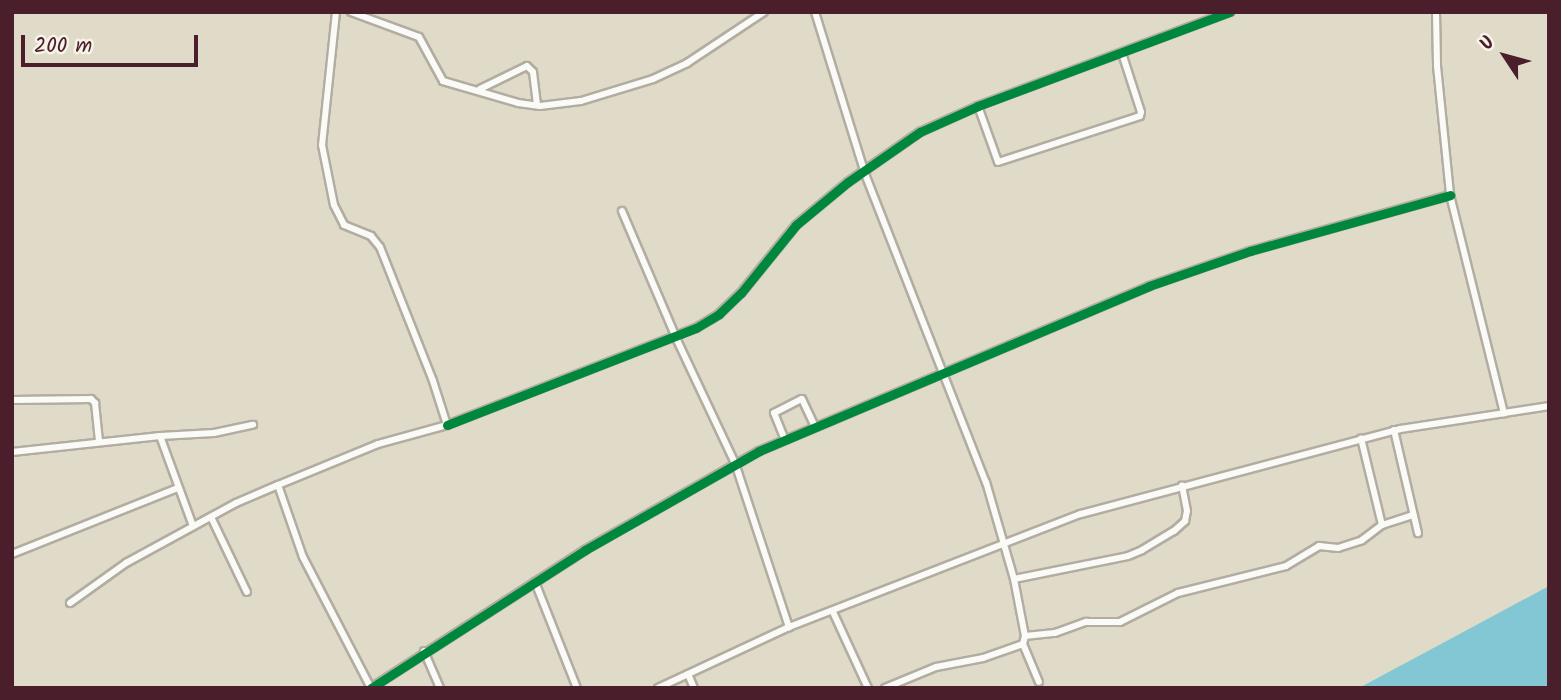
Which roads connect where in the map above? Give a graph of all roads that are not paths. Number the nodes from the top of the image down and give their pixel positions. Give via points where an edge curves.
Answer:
1 (336, 12) edge
2 (351, 12) edge
3 (764, 12) edge
4 (815, 12) edge
5 (1230, 12) edge
6 (1436, 12) edge
7 (1122, 53) junction
8 (480, 89) junction
9 (537, 106) junction
10 (978, 106) junction
11 (864, 170) junction
12 (1450, 195) junction
13 (622, 211) dead end
14 (676, 338) junction
15 (942, 373) junction
16 (12, 400) edge
17 (1549, 405) edge
18 (1504, 413) junction
19 (253, 425) dead end
20 (447, 425) junction
21 (815, 427) junction
22 (1394, 430) junction
23 (160, 436) junction
24 (1361, 438) junction
25 (785, 440) junction
26 (99, 442) junction
27 (12, 452) edge
28 (736, 463) junction
29 (278, 485) junction
30 (1182, 485) junction
31 (178, 488) junction
32 (1413, 515) junction
33 (211, 517) junction
34 (1382, 525) junction
35 (193, 526) junction
36 (1418, 533) dead end
37 (1005, 543) junction
38 (12, 554) edge
39 (1014, 579) junction
40 (535, 582) junction
41 (247, 592) dead end
42 (70, 603) dead end
43 (832, 612) junction
44 (789, 627) junction
45 (1024, 640) junction
46 (424, 651) junction
47 (688, 674) junction
48 (1039, 682) dead end
49 (440, 688) edge
50 (576, 688) edge
51 (657, 688) edge
52 (694, 688) edge
53 (868, 688) edge
54 (885, 688) edge

1 - 20 street via 323,156 341,222 371,236 380,247
2 - 8 street via 419,37 441,79
3 - 9 street via 653,79 581,102
4 - 11 street
5 - 7 street
6 - 12 street
7 - 10 street
7 - 10 street via 1140,116 998,162
8 - 9 street
8 - 9 street via 527,66 533,72
10 - 11 street via 908,139
11 - 14 street via 796,225 729,305
11 - 15 street
12 - 15 street via 1213,263
12 - 18 street
13 - 14 street
14 - 20 street
14 - 28 street
15 - 21 street
15 - 37 street
16 - 26 street via 91,399
17 - 18 street
18 - 22 street
19 - 23 street
20 - 29 street via 378,444
21 - 25 street
21 - 25 street via 802,399 774,414
22 - 24 street
22 - 32 street
23 - 26 street
23 - 31 street
24 - 30 street
24 - 34 street
25 - 28 street
26 - 27 street
28 - 40 street
28 - 44 street
29 - 33 street
29 - 46 street via 303,557 371,688
30 - 37 street via 1081,514
30 - 39 street via 1185,520 1142,550
31 - 35 street
31 - 38 street
32 - 34 street
32 - 36 street
33 - 35 street
33 - 41 street
34 - 45 street via 1360,541 1319,547 1286,566 1178,593 1120,622 1086,622
35 - 42 street via 117,569
37 - 39 street
37 - 43 street
39 - 45 street
40 - 46 street
40 - 50 street
43 - 44 street
43 - 53 street
44 - 47 street
45 - 48 street
45 - 54 street via 983,658 936,667
46 - 49 street
47 - 51 street
47 - 52 street

